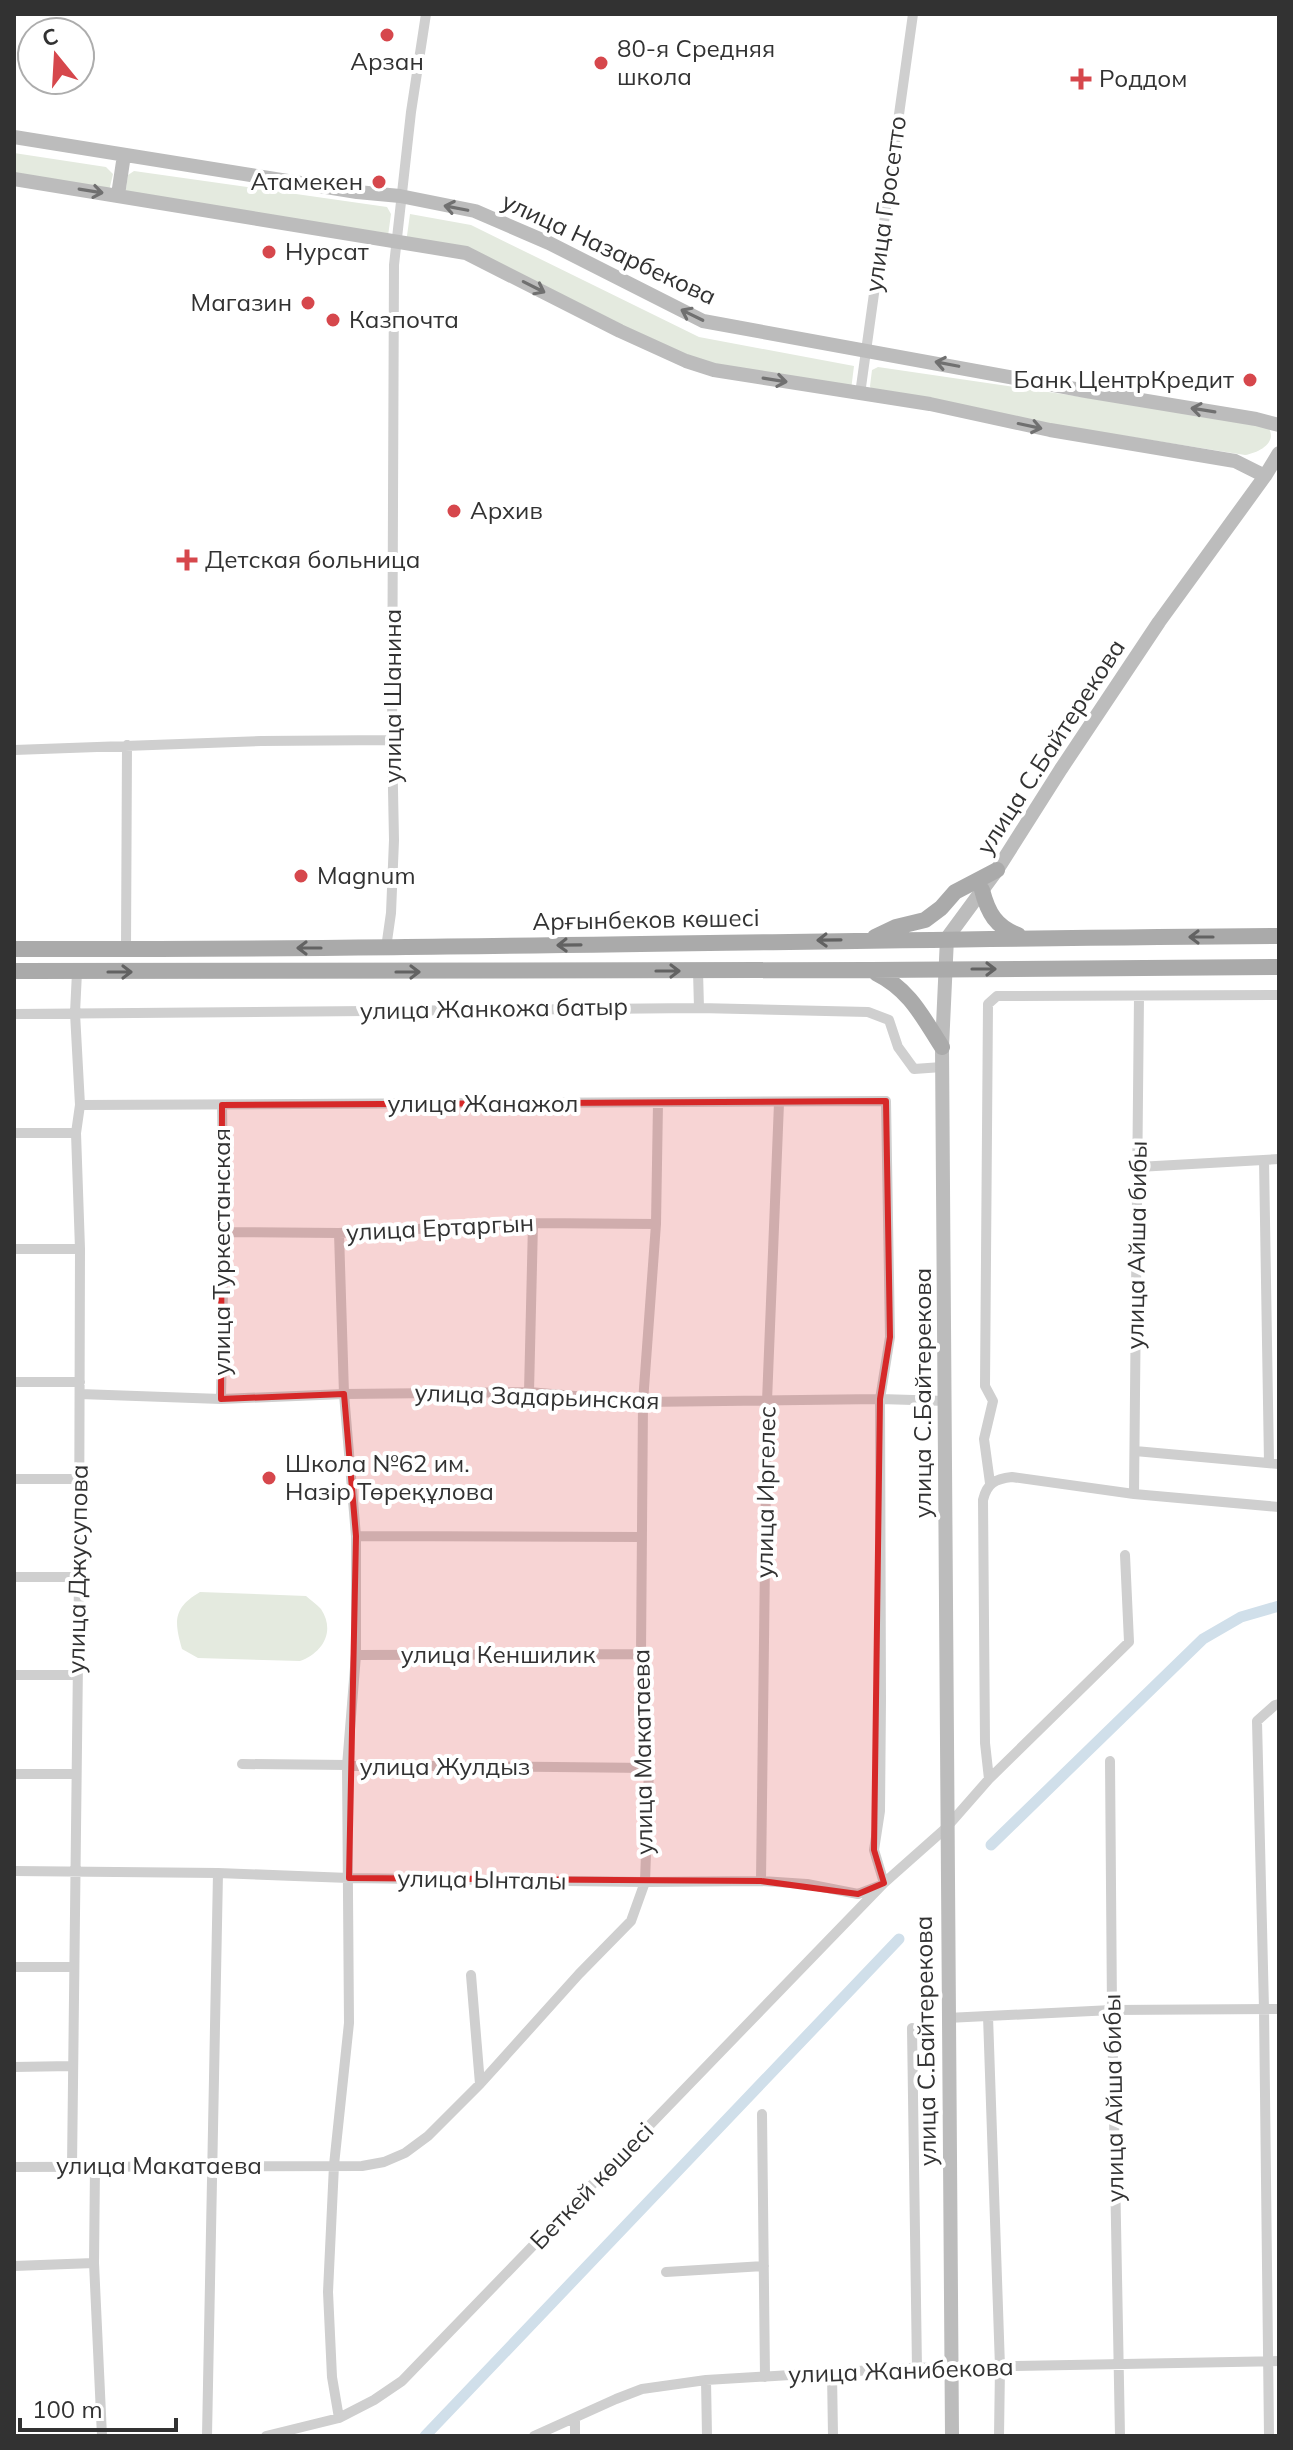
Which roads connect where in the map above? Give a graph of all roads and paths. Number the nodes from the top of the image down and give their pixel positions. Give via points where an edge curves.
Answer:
1 (426, 14) edge
2 (913, 14) edge
3 (14, 137) edge
4 (124, 155) junction
5 (14, 179) edge
6 (118, 195) junction
7 (400, 196) junction
8 (397, 241) junction
9 (867, 349) junction
10 (860, 394) junction
11 (1279, 425) edge
12 (1279, 455) edge
13 (1265, 476) junction
14 (392, 740) junction
15 (127, 745) junction
16 (14, 750) edge
17 (997, 870) junction
18 (982, 890) junction
19 (1279, 936) edge
20 (947, 938) junction
21 (1027, 938) junction
22 (870, 940) junction
23 (386, 948) junction
24 (14, 949) edge
25 (126, 949) junction
26 (1279, 967) edge
27 (946, 969) junction
28 (871, 970) junction
29 (14, 971) edge
30 (698, 971) junction
31 (77, 972) junction
32 (1279, 995) edge
33 (1139, 996) junction
34 (699, 1008) junction
35 (75, 1013) junction
36 (14, 1014) edge
37 (942, 1047) junction
38 (942, 1067) junction
39 (658, 1103) junction
40 (779, 1103) junction
41 (80, 1105) junction
42 (222, 1105) junction
43 (14, 1133) edge
44 (76, 1133) junction
45 (1279, 1159) edge
46 (1264, 1160) junction
47 (1138, 1167) junction
48 (533, 1223) junction
49 (656, 1224) junction
50 (224, 1232) junction
51 (339, 1233) junction
52 (14, 1249) edge
53 (80, 1249) junction
54 (14, 1382) edge
55 (80, 1388) junction
56 (529, 1392) junction
57 (344, 1394) junction
58 (221, 1399) junction
59 (880, 1399) junction
60 (767, 1401) junction
61 (946, 1401) junction
62 (643, 1402) junction
63 (1135, 1451) junction
64 (1274, 1463) edge
65 (14, 1479) edge
66 (79, 1479) junction
67 (990, 1483) junction
68 (1134, 1494) junction
69 (1279, 1507) edge
70 (356, 1536) junction
71 (642, 1537) junction
72 (1125, 1555) dead end
73 (14, 1577) edge
74 (79, 1577) junction
75 (641, 1654) junction
76 (356, 1655) junction
77 (14, 1675) edge
78 (77, 1675) junction
79 (1279, 1704) edge
80 (1110, 1761) dead end
81 (242, 1764) dead end
82 (347, 1766) junction
83 (649, 1768) junction
84 (14, 1774) edge
85 (75, 1774) junction
86 (989, 1779) junction
87 (946, 1828) junction
88 (14, 1871) edge
89 (76, 1872) junction
90 (218, 1873) junction
91 (349, 1878) junction
92 (761, 1881) junction
93 (645, 1882) junction
94 (884, 1883) junction
95 (14, 1967) edge
96 (74, 1967) junction
97 (471, 1975) dead end
98 (1264, 2009) junction
99 (1279, 2009) edge
100 (1112, 2010) junction
101 (988, 2016) junction
102 (947, 2018) junction
103 (912, 2028) dead end
104 (72, 2066) junction
105 (14, 2067) edge
106 (480, 2084) junction
107 (762, 2114) dead end
108 (334, 2165) junction
109 (95, 2166) junction
110 (212, 2166) junction
111 (14, 2167) edge
112 (72, 2167) junction
113 (94, 2263) junction
114 (14, 2266) edge
115 (764, 2266) junction
116 (666, 2272) dead end
117 (1274, 2361) edge
118 (1119, 2363) junction
119 (1000, 2367) junction
120 (917, 2369) junction
121 (952, 2369) junction
122 (832, 2373) junction
123 (765, 2377) junction
124 (706, 2380) junction
125 (339, 2418) junction
126 (575, 2418) junction
127 (102, 2436) edge
128 (207, 2436) edge
129 (266, 2436) edge
130 (534, 2436) edge
131 (575, 2436) edge
132 (707, 2436) edge
133 (833, 2436) edge
134 (952, 2436) edge
135 (999, 2436) edge
136 (1120, 2436) edge
137 (1269, 2436) edge

1 - 7 street, улица Шанина
2 - 9 street, улица Гросетто
3 - 4 street, улица Назарбекова
4 - 6 street
4 - 7 street, улица Назарбекова
5 -> 6 street
6 - 8 street
7 - 8 street, улица Шанина
9 -> 7 street, улица Назарбекова via 703,321 475,211
8 -> 10 street via 466,253 686,361
8 - 14 street, улица Шанина
9 - 10 street, улица Гросетто
11 -> 9 street, улица Назарбекова
10 -> 13 street via 1235,461
12 - 13 street, улица С.Байтерекова
13 - 17 street, улица С.Байтерекова via 1159,622
14 - 15 street
14 - 23 street, улица Шанина via 394,840
15 - 16 street
15 - 25 street
17 - 18 street, улица С.Байтерекова
17 - 22 main road via 955,892 925,920
18 - 20 street, улица С.Байтерекова
18 - 21 main road via 997,924
19 -> 21 main road, Арғынбеков көшесі
20 - 21 main road, Арғынбеков көшесі
20 - 22 main road, Арғынбеков көшесі
20 - 27 street, улица С.Байтерекова
22 -> 23 main road, Арғынбеков көшесі
23 -> 25 main road, Арғынбеков көшесі
24 - 25 main road, Арғынбеков көшесі
27 -> 26 main road, Арғынбеков көшесі
27 - 28 main road, Арғынбеков көшесі
27 - 37 street, улица С.Байтерекова
28 - 30 main road, Арғынбеков көшесі
28 - 37 main road via 910,997
29 - 31 main road, Арғынбеков көшесі
31 -> 30 main road, Арғынбеков көшесі
30 - 34 street
31 - 35 street, улица Джусупова
32 - 33 street
33 - 47 street, улица Айша бибы
33 - 67 street via 997,996 988,1004 985,1386 993,1401 984,1439
34 - 35 street, улица Жанкожа батыр
34 - 38 street, улица Жанкожа батыр via 868,1012 889,1020 898,1047 914,1069
35 - 36 street, улица Жанкожа батыр
35 - 41 street, улица Джусупова
37 - 38 street, улица С.Байтерекова
38 - 61 street, улица С.Байтерекова
39 - 40 street, улица Жанажол
39 - 42 street, улица Жанажол
39 - 49 street, улица Макатаева
40 - 59 street, улица Жанажол via 886,1101 890,1337
40 - 60 street, улица Иргелес
41 - 42 street, улица Жанажол
41 - 44 street, улица Джусупова
42 - 50 street, улица Туркестанская
43 - 44 street
44 - 53 street, улица Джусупова
45 - 46 street
46 - 47 street
46 - 64 street
47 - 63 street, улица Айша бибы
48 - 49 street, улица Ертаргын
48 - 51 street, улица Ертаргын
48 - 56 street
49 - 62 street, улица Макатаева
50 - 51 street, улица Ертаргын
50 - 58 street, улица Туркестанская
51 - 57 street
52 - 53 street
53 - 55 street, улица Джусупова
54 - 55 street, улица Задарьинская
55 - 58 street, улица Задарьинская
55 - 66 street, улица Джусупова
56 - 57 street, улица Задарьинская
56 - 62 street, улица Задарьинская
57 - 58 street, улица Задарьинская
57 - 70 street
59 - 60 street, улица Задарьинская
59 - 61 street, улица Задарьинская
59 - 94 street via 880,1811 874,1850
60 - 62 street, улица Задарьинская
60 - 92 street, улица Иргелес
61 - 87 street, улица С.Байтерекова
62 - 71 street, улица Макатаева
63 - 64 street
63 - 68 street, улица Айша бибы
65 - 66 street
66 - 74 street, улица Джусупова
67 - 68 street via 1012,1477
67 - 86 street via 983,1500
68 - 69 street
70 - 71 street
70 - 76 street
71 - 75 street, улица Макатаева
72 - 86 street, Беткей көшесі via 1129,1642
73 - 74 street
74 - 78 street, улица Джусупова
75 - 76 street, улица Кеншилик
75 - 83 street, улица Макатаева
76 - 82 street
77 - 78 street
78 - 85 street, улица Джусупова
79 - 98 street via 1257,1721
80 - 100 street, улица Айша бибы
81 - 82 street, улица Жулдыз
82 - 83 street, улица Жулдыз
82 - 91 street
83 - 93 street, улица Макатаева
84 - 85 street
85 - 89 street, улица Джусупова
86 - 87 street, Беткей көшесі
87 - 94 street, Беткей көшесі
87 - 102 street, улица С.Байтерекова
88 - 89 street, улица Ынталы
89 - 90 street, улица Ынталы
89 - 96 street, улица Джусупова
90 - 91 street, улица Ынталы
90 - 110 street
91 - 93 street, улица Ынталы
91 - 108 street via 349,2023
92 - 93 street, улица Ынталы
92 - 94 street, улица Ынталы via 858,1894
93 - 106 street, улица Макатаева via 631,1921
94 - 125 street, Беткей көшесі via 402,2381
95 - 96 street
96 - 104 street, улица Джусупова
97 - 106 street
98 - 99 street
98 - 100 street
98 - 117 street
100 - 101 street
100 - 118 street, улица Айша бибы
101 - 102 street
101 - 119 street
102 - 121 street, улица С.Байтерекова
103 - 120 street
104 - 105 street
104 - 112 street, улица Джусупова
106 - 108 street, улица Макатаева via 405,2153 362,2166
107 - 115 street
108 - 110 street, улица Макатаева
108 - 125 street via 329,2343
109 - 110 street, улица Макатаева
109 - 112 street, улица Макатаева
109 - 113 street
110 - 128 street
111 - 112 street, улица Макатаева
113 - 114 street
113 - 127 street
115 - 116 street
115 - 123 street
117 - 118 street, улица Жанибекова
117 - 137 street
118 - 119 street, улица Жанибекова
118 - 136 street, улица Айша бибы
119 - 121 street, улица Жанибекова
119 - 135 street
120 - 121 street, улица Жанибекова
120 - 122 street, улица Жанибекова
121 - 134 street, улица С.Байтерекова
122 - 123 street, улица Жанибекова
122 - 133 street
123 - 124 street, улица Жанибекова
124 - 126 street, улица Жанибекова via 642,2389
124 - 132 street
125 - 129 street, Беткей көшесі
126 - 130 street, улица Жанибекова
126 - 131 street

